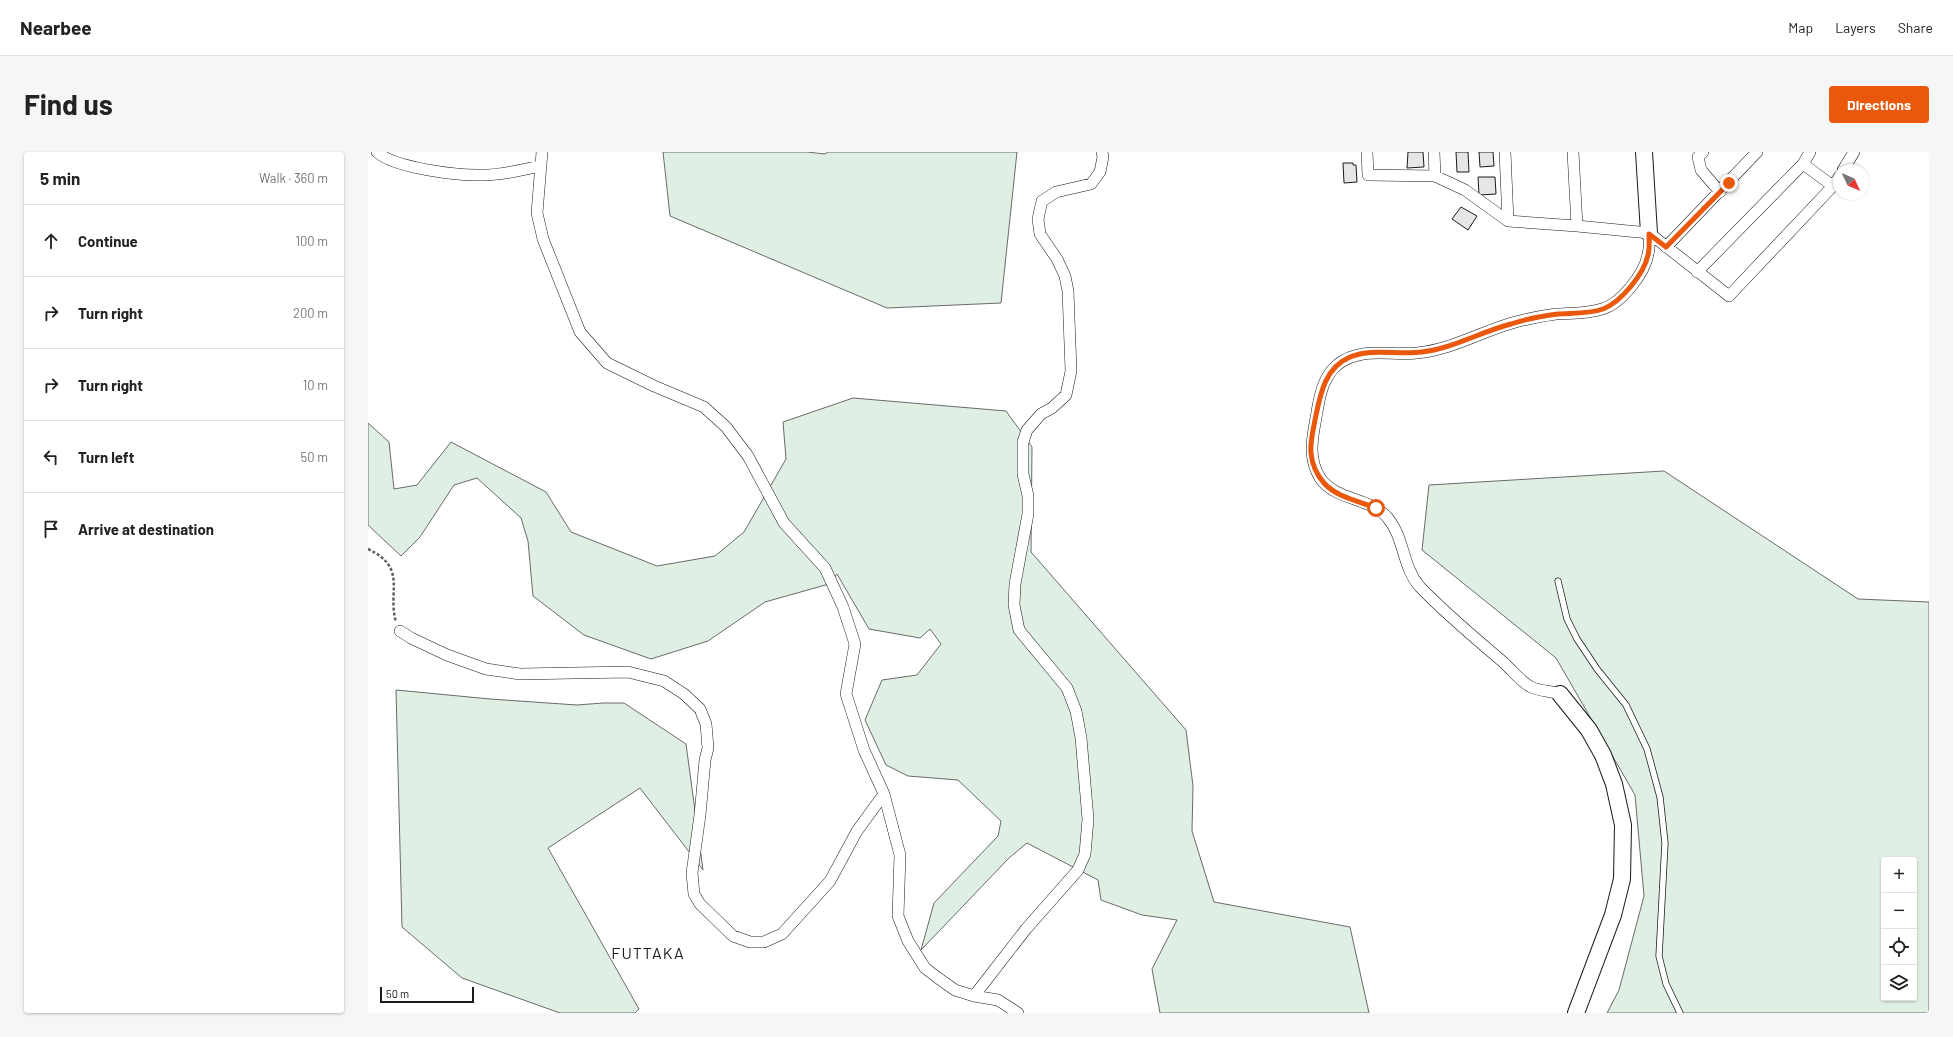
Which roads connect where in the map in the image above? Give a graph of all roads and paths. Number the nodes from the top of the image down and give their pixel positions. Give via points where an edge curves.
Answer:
1 (377, 152) edge
2 (542, 152) edge
3 (1102, 152) edge
4 (1367, 152) edge
5 (1434, 152) edge
6 (1505, 152) edge
7 (1573, 152) edge
8 (1702, 152) edge
9 (1757, 152) edge
10 (1810, 152) edge
11 (1854, 152) edge
12 (1645, 154) edge
13 (1803, 164) junction
14 (1847, 164) edge
15 (541, 166) junction
16 (1435, 176) junction
17 (1833, 180) edge
18 (1833, 185) edge
19 (1720, 192) junction
20 (1508, 221) junction
21 (1577, 226) junction
22 (1649, 234) junction
23 (1666, 247) junction
24 (1697, 272) junction
25 (368, 549) edge
26 (1558, 581) dead end
27 (400, 631) joint
28 (1560, 694) joint
29 (884, 794) junction
30 (974, 996) junction
31 (1018, 1013) edge
32 (1576, 1013) edge
33 (1680, 1013) edge

1 - 15 street via 382,157 404,166 458,174 483,175
2 - 15 street
3 - 30 street via 1100,172 1090,184 1056,192 1042,201 1038,219 1040,234 1065,276 1068,291 1071,371 1066,395 1041,414 1027,430 1023,442 1023,474 1028,496 1028,514 1015,584 1014,605 1019,630 1067,688 1076,711 1088,819 1085,854 1078,870 1026,929
4 - 16 street via 1368,175
5 - 16 street
6 - 20 street
7 - 21 street
8 - 19 street via 1698,157 1701,170
9 - 19 street
10 - 13 street
11 - 14 street
12 - 22 street
13 - 17 street
13 - 24 street
15 - 29 street via 537,213 543,239 580,332 607,363 704,407 726,427 748,456 784,523 825,568 843,607 855,644 846,694 864,750
16 - 20 street via 1465,190
18 - 24 street via 1729,296
19 - 23 street
20 - 21 street
21 - 22 street
22 - 23 street
22 - 28 street via 1648,255 1637,280 1604,309 1557,314 1511,324 1435,350 1361,354 1338,364 1330,372 1320,395 1311,441 1314,464 1325,484 1334,491 1376,508 1393,525 1408,569 1419,586 1453,620 1531,687
23 - 24 street
25 - 27 path via 379,554 390,567 394,579 395,621
26 - 33 lane via 1567,619 1576,639 1626,706 1647,749 1660,797 1665,843 1660,956 1666,984
27 - 29 street via 447,655 486,669 520,674 628,672 664,681 684,694 700,709 706,724 707,742 692,873 694,894 700,904 734,936 744,940 764,942 782,934 830,881 857,831
28 - 32 street via 1589,730 1603,755 1614,784 1623,825 1622,879 1613,915
29 - 30 street via 900,855 898,916 908,941 925,968 955,990
30 - 31 street via 998,1000

